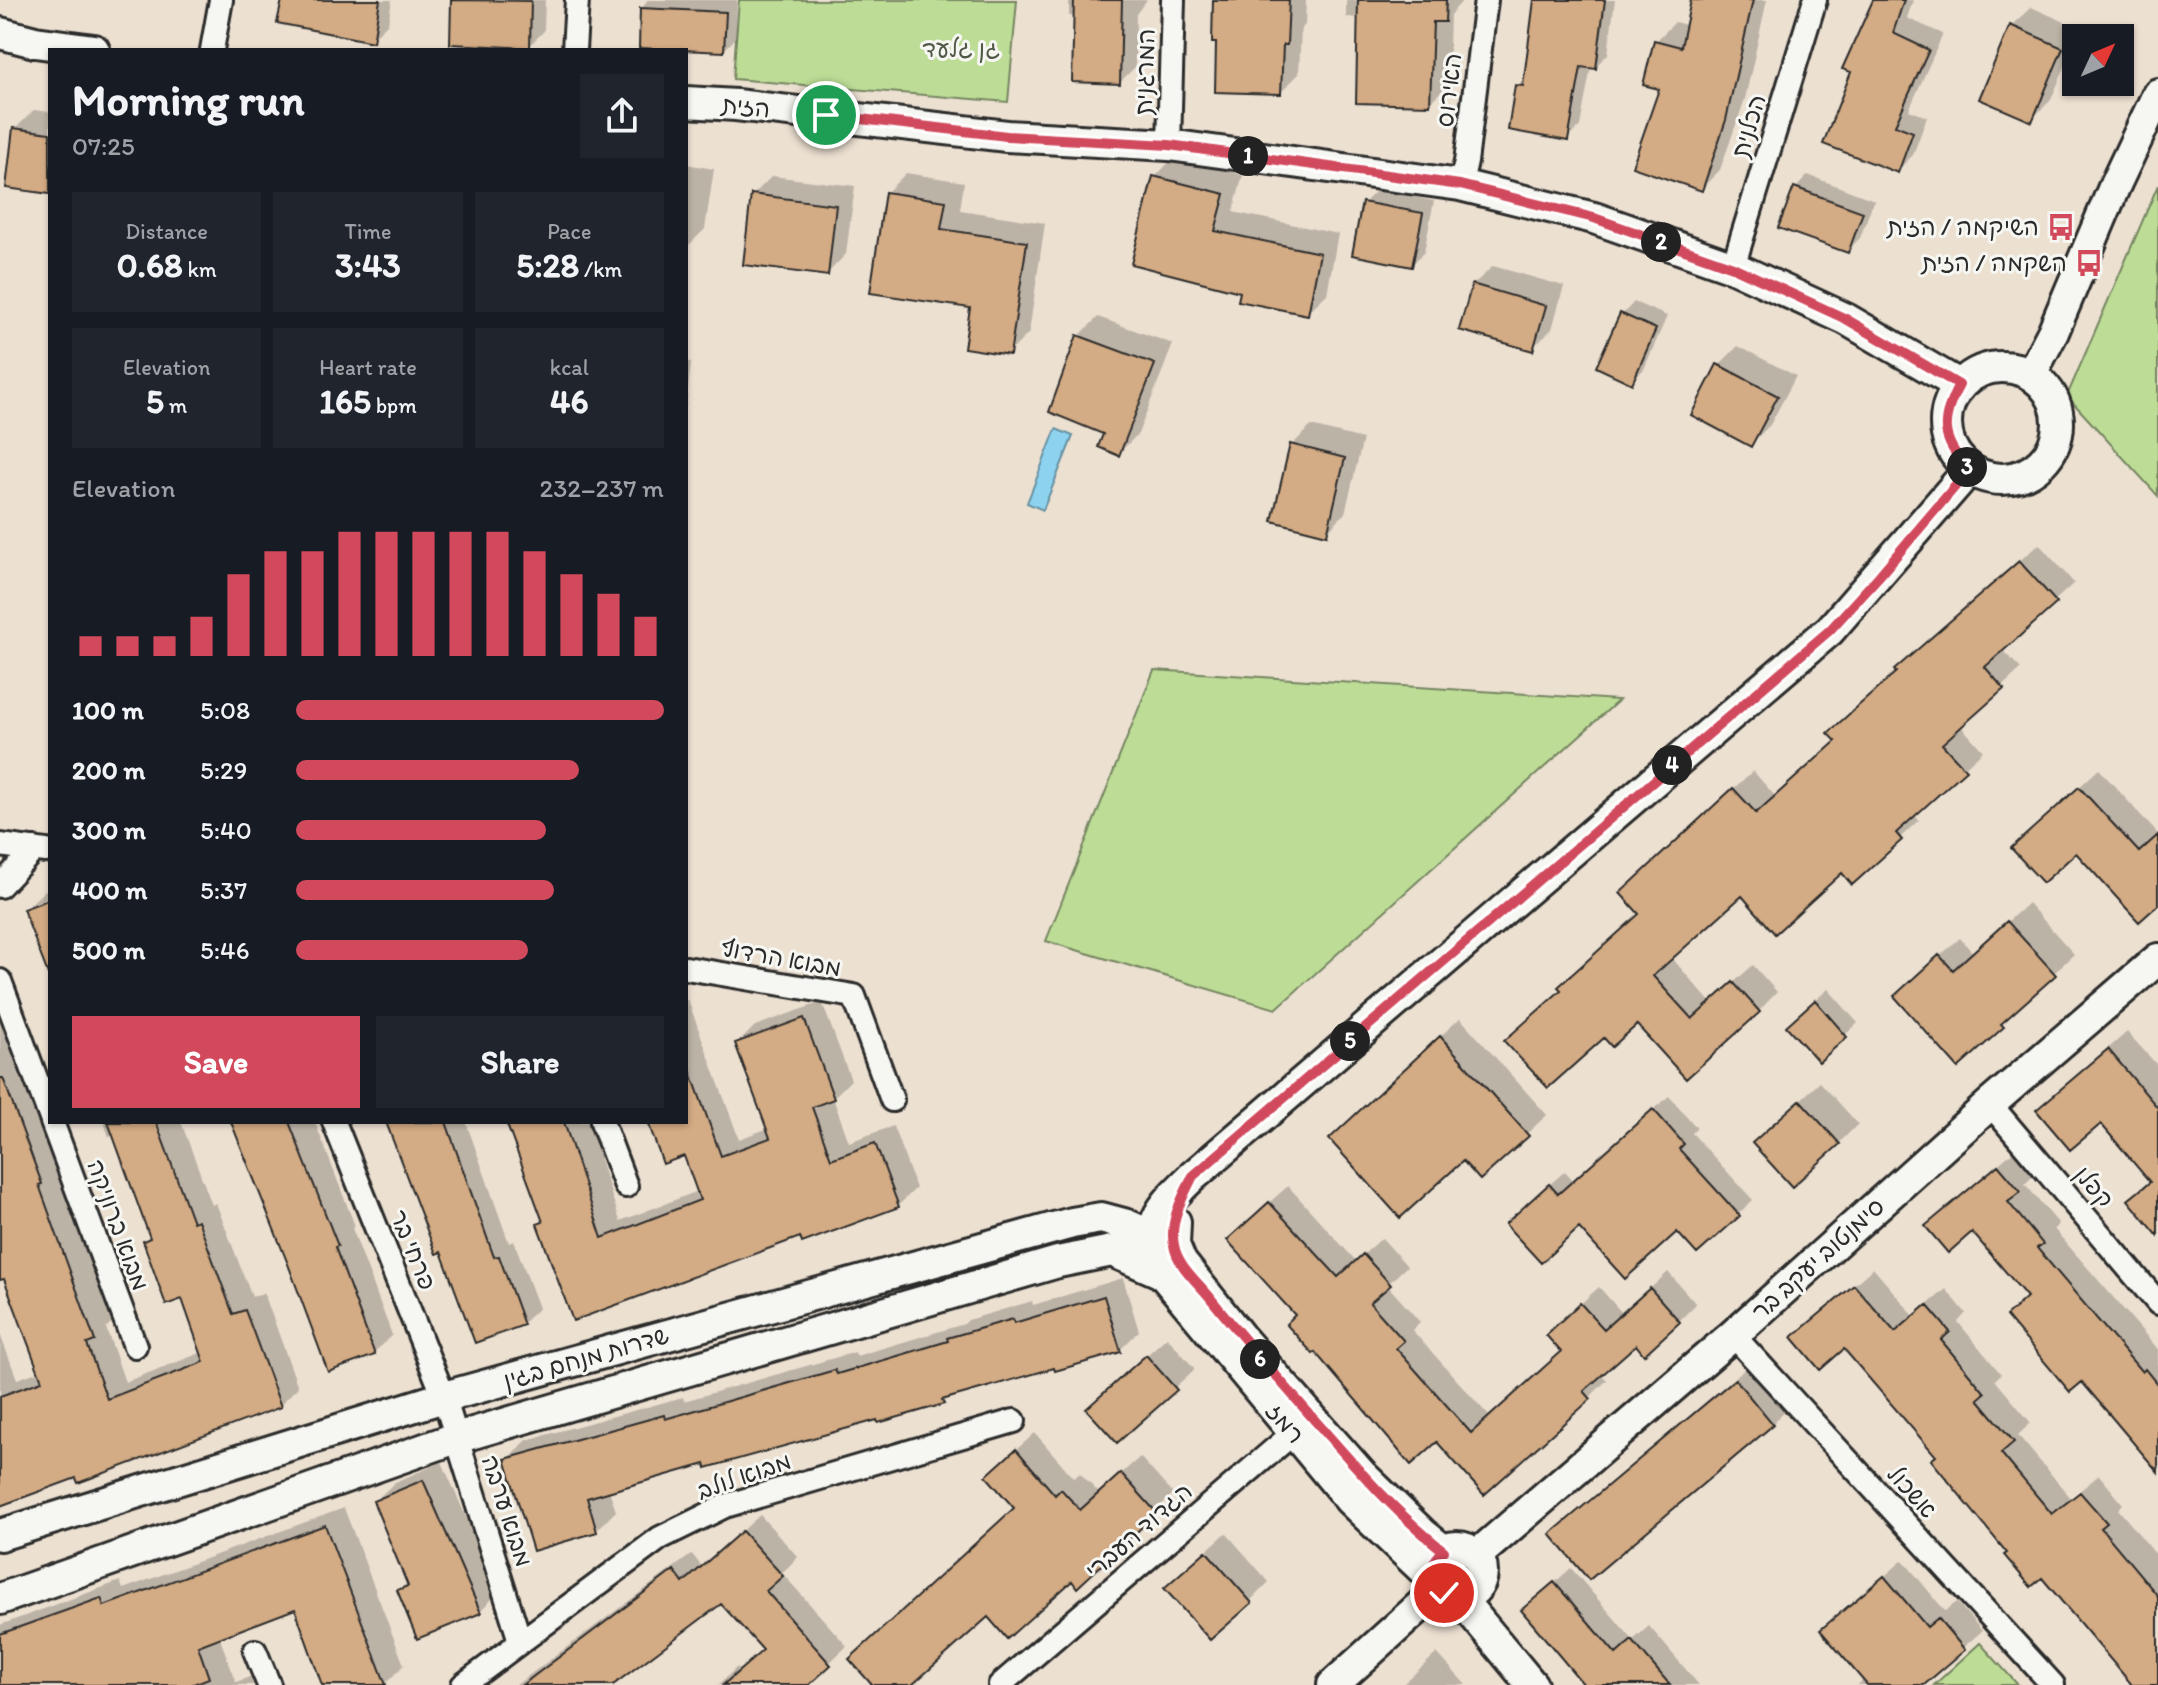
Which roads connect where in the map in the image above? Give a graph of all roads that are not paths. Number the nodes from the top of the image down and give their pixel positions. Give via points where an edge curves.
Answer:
1 (221, 0) edge
2 (577, 0) edge
3 (1173, 0) edge
4 (1486, 0) edge
5 (1815, 0) edge
6 (0, 33) edge
7 (79, 48) edge
8 (212, 48) edge
9 (574, 48) edge
10 (2158, 94) edge
11 (688, 102) edge
12 (1169, 145) junction
13 (1460, 185) junction
14 (1733, 267) junction
15 (2031, 374) junction
16 (1959, 385) junction
17 (1969, 470) junction
18 (0, 845) edge
19 (42, 850) edge
20 (0, 886) edge
21 (2158, 959) edge
22 (688, 968) edge
23 (0, 981) edge
24 (892, 1100) dead end
25 (1990, 1104) junction
26 (48, 1111) edge
27 (53, 1124) edge
28 (335, 1124) edge
29 (603, 1124) edge
30 (626, 1186) dead end
31 (1163, 1241) junction
32 (1162, 1273) junction
33 (2158, 1303) edge
34 (1733, 1335) junction
35 (135, 1346) dead end
36 (444, 1397) junction
37 (1014, 1421) dead end
38 (1302, 1425) junction
39 (456, 1438) junction
40 (0, 1535) edge
41 (1444, 1551) junction
42 (1476, 1556) junction
43 (1444, 1588) junction
44 (0, 1599) edge
45 (520, 1641) junction
46 (255, 1651) dead end
47 (269, 1685) edge
48 (463, 1685) edge
49 (1000, 1685) edge
50 (1333, 1685) edge
51 (1532, 1685) edge
52 (2053, 1685) edge

1 - 8 street
2 - 9 street
3 - 12 street, המרגנית
4 - 13 street, האירוס
5 - 14 street, הכלנית
6 - 7 street
10 - 15 street
11 - 12 street, הזית via 1007,136
12 - 13 street, הזית
13 - 14 street, הזית via 1594,218
14 - 16 street, הזית via 1846,319
15 - 16 street via 2002,366 1981,370
15 - 17 street via 2043,383 2057,408 2057,439 2051,453 2026,475 2006,480
16 - 17 street via 1947,408 1946,431
17 - 31 street, רמז via 1830,630 1193,1176
18 - 19 street
19 - 20 street
21 - 25 street, סימנטוב יעקב בר
22 - 24 street, מבוא הרדוף via 854,996
23 - 26 street
25 - 33 street, קפלן
25 - 34 street, סימנטוב יעקב בר
27 - 35 street, מבוא ברוניקה
28 - 36 street, פרחי בר
29 - 30 street
31 - 32 street, רמז via 1154,1256
31 - 36 street, שדרות מנחם בגין via 1101,1218 1072,1223
31 - 38 street, רמז
32 - 38 street, רמז
32 - 39 street, שדרות מנחם בגין via 1112,1251 1093,1254
34 - 42 street, סימנטוב יעקב בר
34 - 52 street, אשכול
36 - 39 street, מבוא ערבה
36 - 40 street, שדרות מנחם בגין
37 - 45 street, מבוא לולב via 725,1506 660,1538
38 - 41 street, רמז
38 - 43 street, רמז via 1350,1500
38 - 49 street, הגדוד העברי
39 - 44 street, שדרות מנחם בגין
39 - 45 street, מבוא ערבה
41 - 42 street via 1458,1547
41 - 43 street via 1434,1563
42 - 43 street via 1482,1570 1473,1591
43 - 50 street
43 - 51 street, רמז
45 - 48 street, מבוא לולב
46 - 47 street

